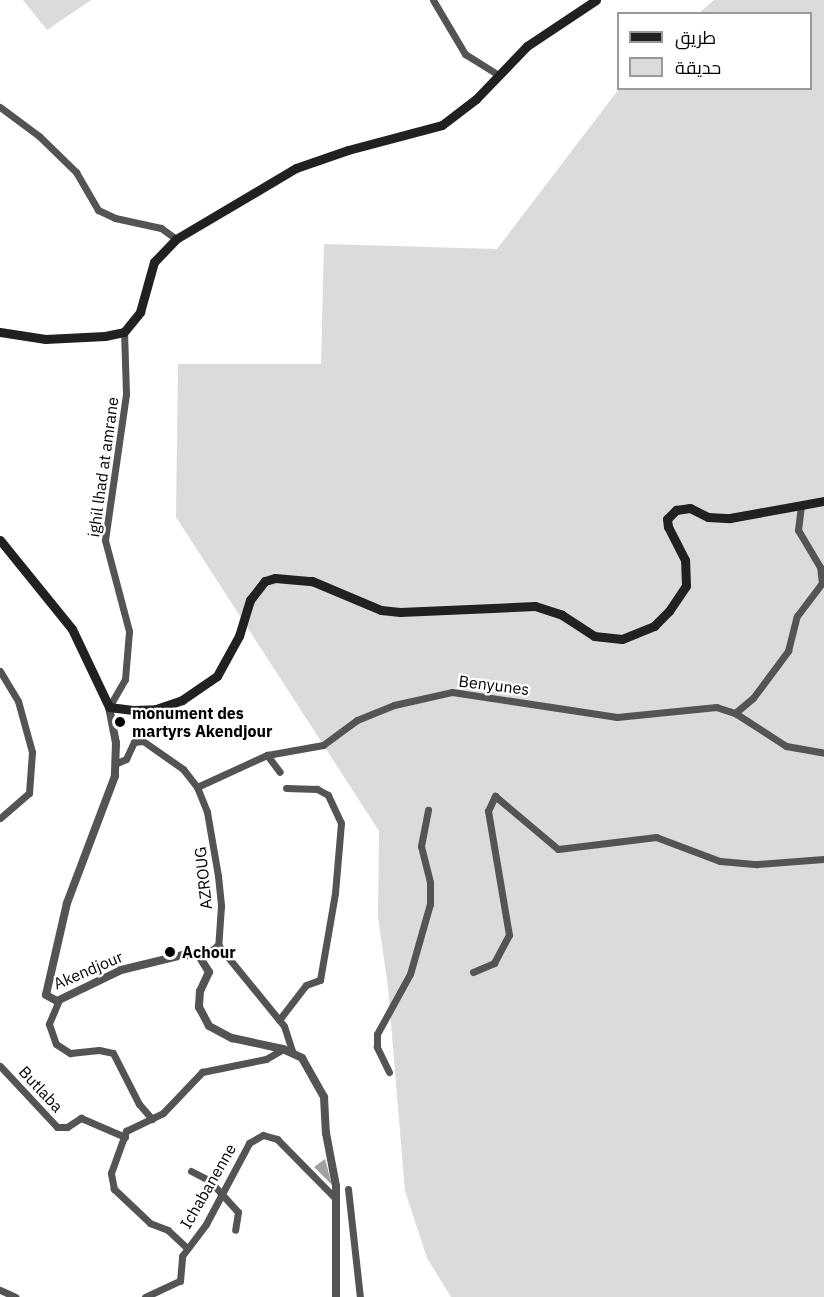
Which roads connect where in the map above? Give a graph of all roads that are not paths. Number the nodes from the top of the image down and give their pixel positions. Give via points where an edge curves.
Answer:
1 (433, 0) edge
2 (596, 0) edge
3 (496, 74) junction
4 (0, 107) edge
5 (176, 239) junction
6 (0, 332) edge
7 (124, 332) junction
8 (824, 501) edge
9 (801, 506) junction
10 (0, 540) edge
11 (0, 671) edge
12 (109, 706) junction
13 (735, 713) junction
14 (824, 753) edge
15 (267, 755) junction
16 (117, 763) junction
17 (280, 772) dead end
18 (197, 787) junction
19 (286, 788) dead end
20 (428, 810) dead end
21 (0, 818) edge
22 (824, 859) edge
23 (218, 945) junction
24 (202, 957) junction
25 (473, 972) dead end
26 (59, 1000) junction
27 (279, 1020) junction
28 (288, 1050) junction
29 (0, 1066) edge
30 (389, 1072) dead end
31 (152, 1119) junction
32 (125, 1137) junction
33 (191, 1171) dead end
34 (348, 1189) dead end
35 (222, 1195) junction
36 (336, 1199) junction
37 (235, 1230) dead end
38 (188, 1248) junction
39 (0, 1290) edge
40 (148, 1296) edge
41 (16, 1297) edge
42 (336, 1297) edge
43 (360, 1297) edge

1 - 3 street via 465,54
2 - 3 main road via 527,46
3 - 5 main road via 476,99 442,125 296,168
4 - 5 street via 39,136 76,172 98,210 115,218 161,228
5 - 7 main road via 154,262 140,312
6 - 7 main road via 45,339
7 - 12 street, ighil lhad at amrane via 126,394 105,540 129,631 125,679
8 - 9 main road
9 - 12 main road via 730,518 708,517 690,508 670,513 668,527 685,560 686,586 669,611 634,636 594,636 562,615 535,606 381,610 333,588 275,578 257,588 229,658 204,687 156,709
9 - 13 street via 798,531 820,567 822,583 797,616 788,651 753,698
10 - 12 main road via 22,562 72,629
11 - 21 street via 18,701 32,752 29,793
12 - 16 street, Akendjour
13 - 14 street, Benyunes via 786,746
13 - 15 street, Benyunes via 701,707 617,717 452,692 408,700 363,717 323,745
15 - 17 street
15 - 18 street, Benyunes
16 - 18 street, AZROUG via 126,759 134,742 143,741 183,769
16 - 26 street, Akendjour via 112,787 67,903 45,991 49,999
18 - 23 street, AZROUG via 207,812 218,876
19 - 27 street via 317,789 328,795 341,823 335,893 320,980 306,985
20 - 30 street via 421,846 430,882 430,904 410,974 377,1034 376,1047
22 - 25 street via 757,864 720,861 656,837 558,849 495,796 488,811 509,935 494,963
23 - 24 street
23 - 27 street
24 - 26 street, Akendjour via 183,955 134,966 87,984
24 - 28 street via 208,977 198,1001 209,1026 241,1041
26 - 31 street via 49,1023 56,1044 70,1053 113,1053 134,1096
27 - 28 street via 290,1035
28 - 31 street via 266,1059 202,1072 169,1108
28 - 36 street via 306,1064 322,1091
29 - 32 street, Butlaba via 57,1127 67,1127 81,1118
31 - 32 street via 130,1127
32 - 38 street via 111,1173 117,1193 150,1223 168,1230
33 - 35 street via 209,1180
34 - 43 street
35 - 36 street, Ichabanenne via 249,1143 263,1135 277,1139
35 - 37 street via 238,1212
35 - 38 street, Ichabanenne
36 - 42 street
38 - 40 street, Ichabanenne via 182,1256 180,1281
39 - 41 street

